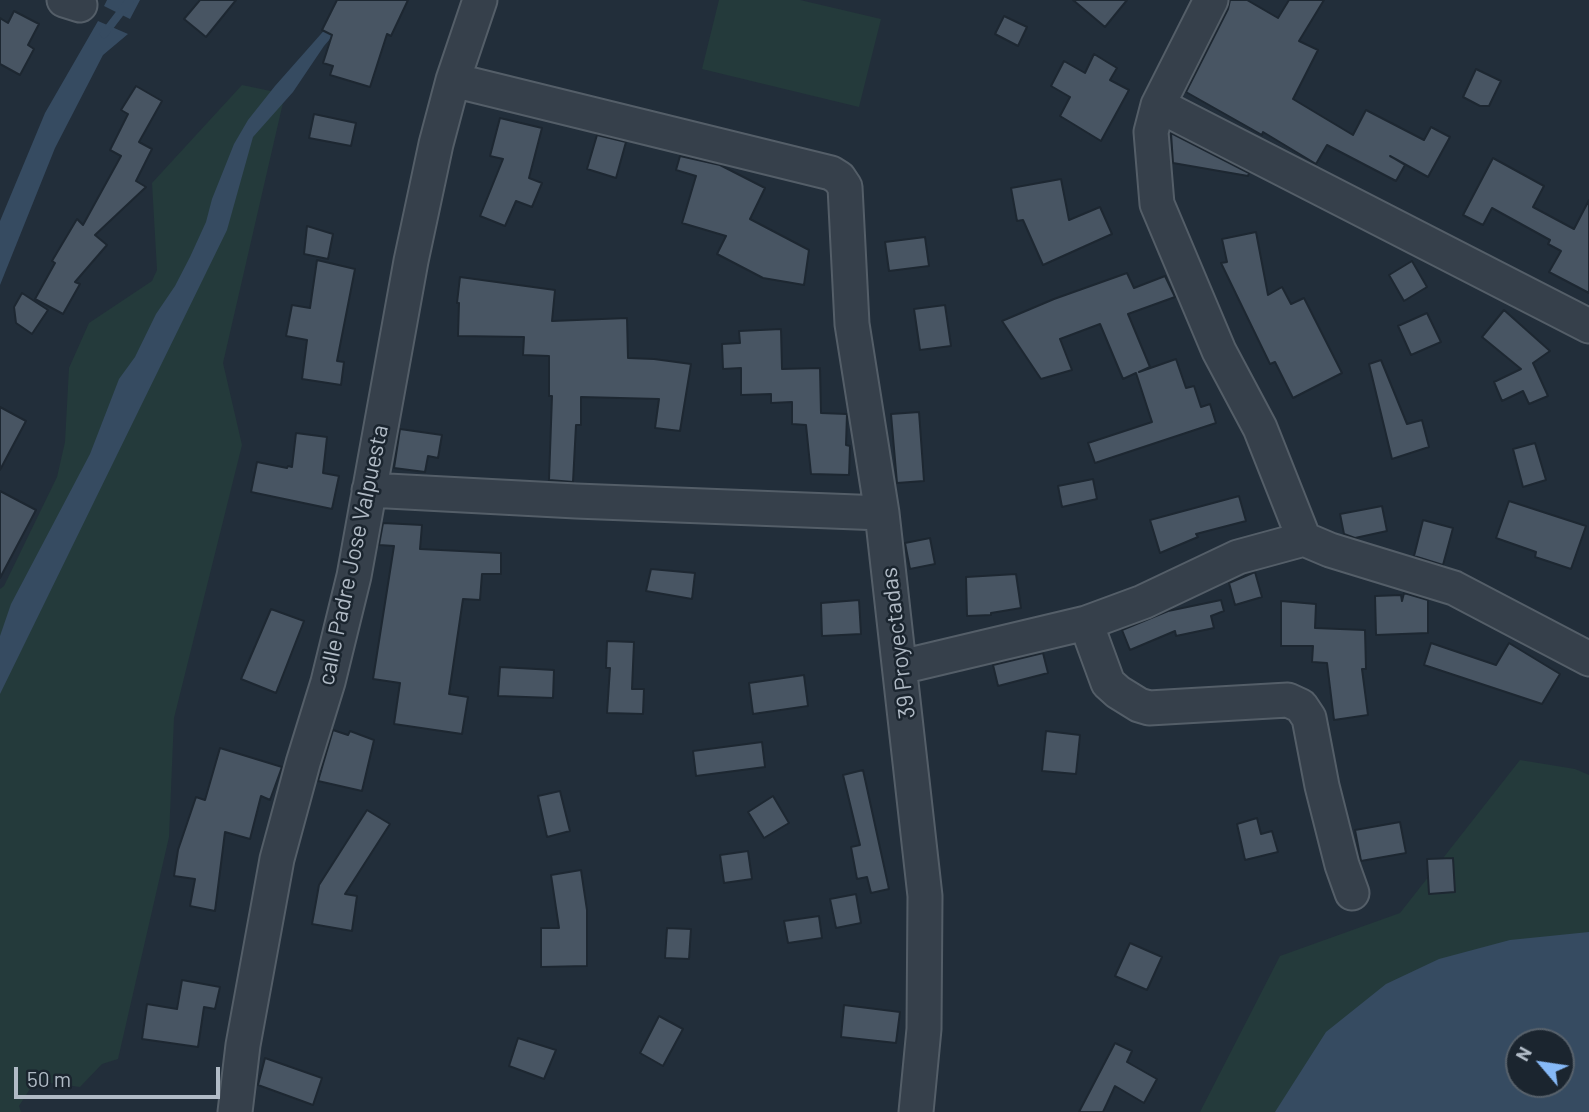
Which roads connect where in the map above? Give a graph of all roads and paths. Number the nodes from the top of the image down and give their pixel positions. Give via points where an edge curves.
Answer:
1 (480, 0) edge
2 (1211, 0) edge
3 (453, 80) junction
4 (1157, 105) junction
5 (1589, 326) edge
6 (369, 490) junction
7 (883, 513) junction
8 (1304, 539) junction
9 (1086, 623) junction
10 (1589, 659) edge
11 (901, 667) junction
12 (1352, 894) dead end
13 (235, 1112) edge
14 (916, 1112) edge

1 - 3 street, calle Padre Jose Valpuesta
2 - 4 street
3 - 6 street, calle Padre Jose Valpuesta via 411,261
3 - 7 street, 39 Proyectadas via 839,178 845,187 852,324
4 - 5 street
4 - 8 street via 1151,132 1157,204 1219,351 1260,428
6 - 7 street
6 - 13 street, calle Padre Jose Valpuesta via 331,669 277,859
7 - 11 street, 39 Proyectadas
8 - 9 street via 1238,558
8 - 10 street via 1454,588
9 - 11 street
9 - 12 street via 1108,682 1139,705 1288,700 1301,706 1309,718
11 - 14 street, 39 Proyectadas via 925,896 924,1029

